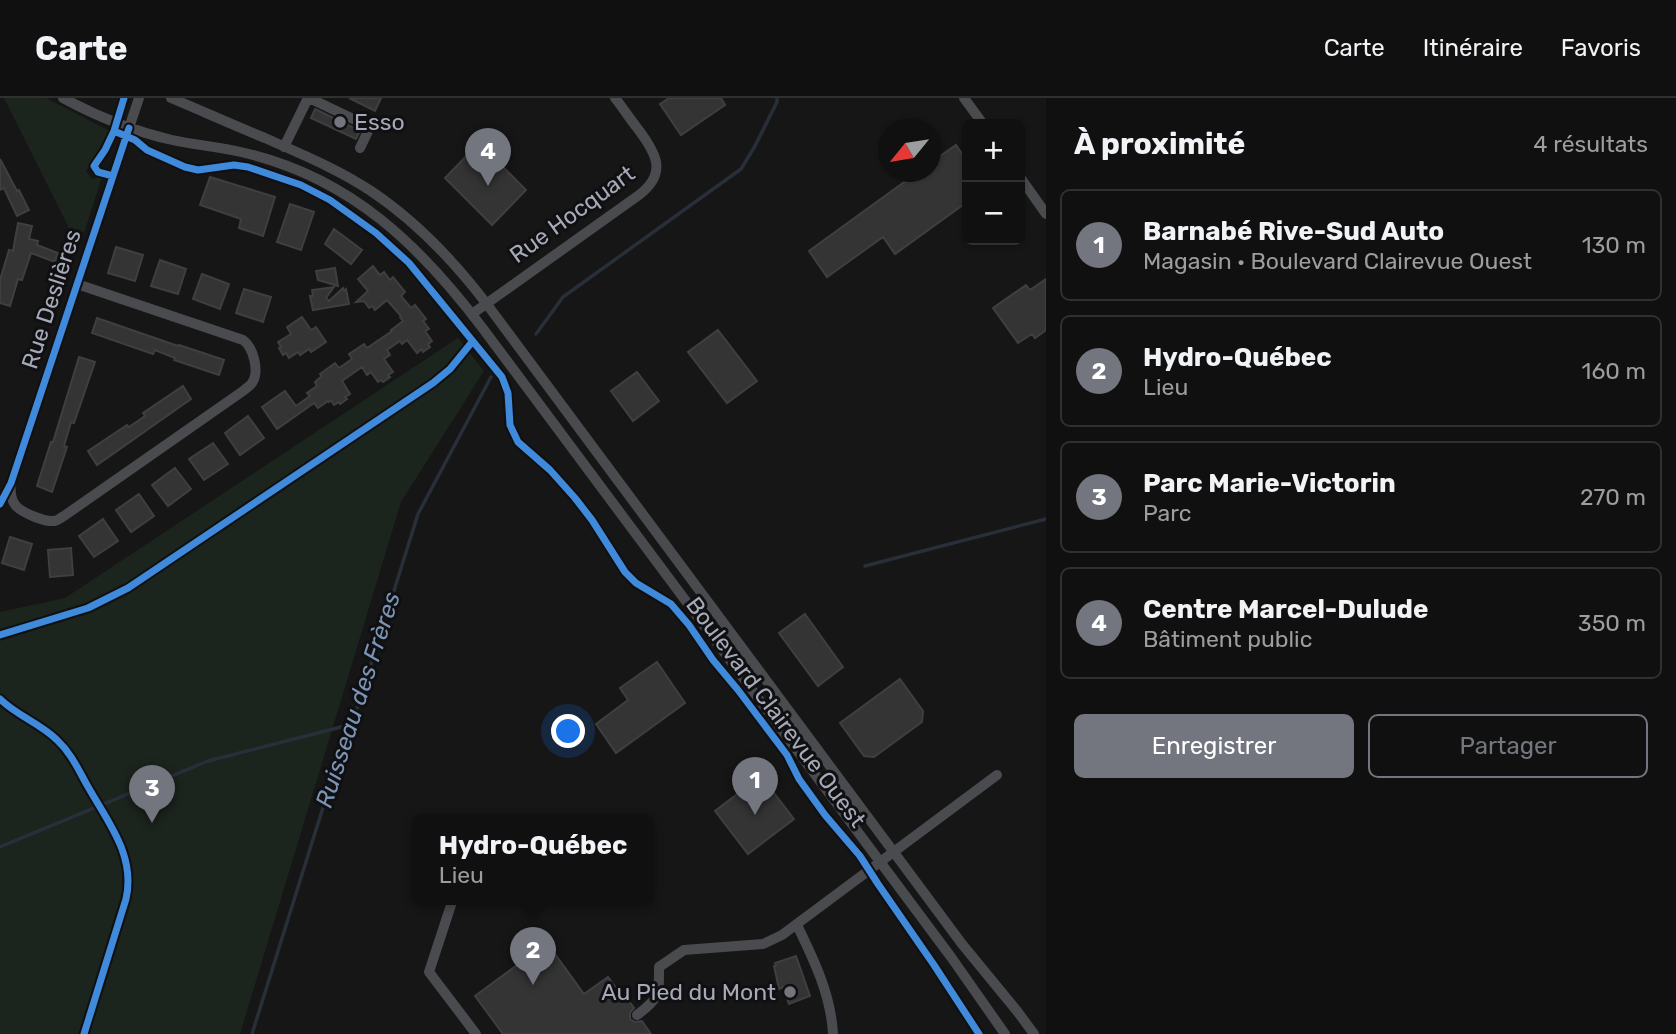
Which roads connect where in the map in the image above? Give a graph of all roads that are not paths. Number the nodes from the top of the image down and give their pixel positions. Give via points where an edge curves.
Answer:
1 (63, 98) edge
2 (139, 98) edge
3 (171, 98) edge
4 (309, 98) edge
5 (615, 98) edge
6 (964, 98) edge
7 (979, 119) edge
8 (129, 128) junction
9 (284, 147) junction
10 (360, 149) dead end
11 (346, 176) junction
12 (1024, 182) edge
13 (334, 188) junction
14 (1046, 214) edge
15 (77, 284) junction
16 (486, 303) junction
17 (472, 314) junction
18 (597, 453) junction
19 (583, 463) junction
20 (790, 712) junction
21 (776, 722) junction
22 (997, 775) dead end
23 (894, 851) junction
24 (880, 862) junction
25 (451, 905) edge
26 (797, 925) junction
27 (637, 1015) dead end
28 (475, 1034) edge
29 (833, 1034) edge
30 (1005, 1034) edge
31 (1034, 1034) edge

1 - 8 street, Boulevard Clairevue Ouest
2 - 8 street, Rue Deslières
3 - 9 street, Boulevard Clairevue Ouest
4 - 9 street
4 - 10 street via 370,127
5 - 16 street, Rue Hocquart via 654,152 657,169 652,182
6 - 7 street
8 - 13 street, Boulevard Clairevue Ouest via 259,157
8 - 15 street, Rue Deslières
9 - 11 street, Boulevard Clairevue Ouest
11 - 13 street
11 - 16 street, Boulevard Clairevue Ouest via 426,235
12 - 14 street
13 - 17 street, Boulevard Clairevue Ouest via 404,238
15 - 15 street, Rue Deslières via 243,340 252,352 254,378 243,391 61,518 50,521 16,505 11,483
16 - 17 street, Rue Hocquart
16 - 18 street, Boulevard Clairevue Ouest
17 - 19 street, Boulevard Clairevue Ouest
18 - 19 street
18 - 20 street, Boulevard Clairevue Ouest
19 - 21 street, Boulevard Clairevue Ouest
20 - 21 street
20 - 23 street, Boulevard Clairevue Ouest
21 - 24 street, Boulevard Clairevue Ouest
22 - 23 street
23 - 24 street
23 - 31 street, Boulevard Clairevue Ouest
24 - 26 street
24 - 30 street, Boulevard Clairevue Ouest
25 - 28 street via 429,972
26 - 27 street via 763,944 684,950 659,967 657,998
26 - 29 street via 824,988

